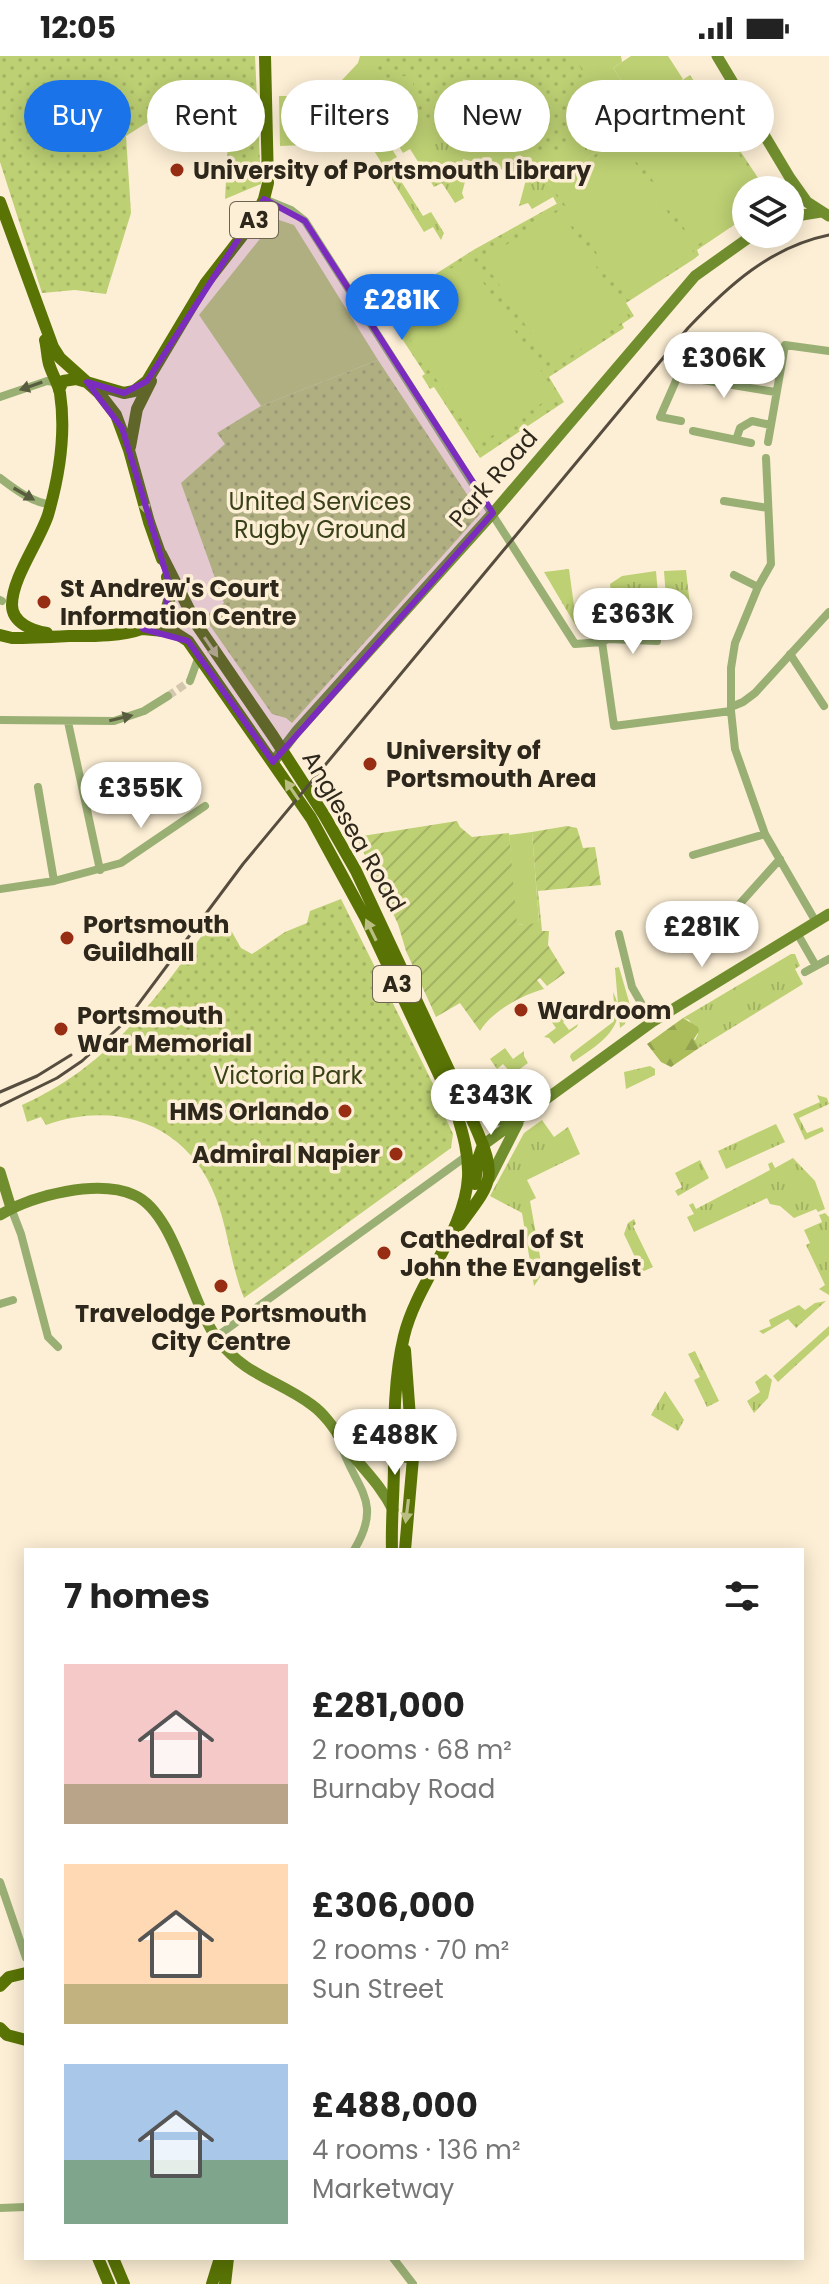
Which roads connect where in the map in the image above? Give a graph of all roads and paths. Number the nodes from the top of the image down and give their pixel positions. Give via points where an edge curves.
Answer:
1 (265, 56) edge
2 (717, 56) edge
3 (264, 199) junction
4 (0, 202) edge
5 (827, 213) edge
6 (804, 215) edge
7 (734, 248) edge
8 (43, 325) junction
9 (829, 351) edge
10 (162, 358) junction
11 (87, 382) junction
12 (59, 390) junction
13 (775, 392) junction
14 (1, 394) edge
15 (681, 421) dead end
16 (770, 425) junction
17 (693, 431) dead end
18 (736, 440) junction
19 (768, 442) dead end
20 (751, 443) dead end
21 (129, 450) junction
22 (766, 458) dead end
23 (0, 478) edge
24 (724, 501) dead end
25 (51, 504) junction
26 (768, 508) junction
27 (493, 513) junction
28 (161, 554) junction
29 (734, 575) dead end
30 (19, 576) junction
31 (758, 587) junction
32 (1, 601) edge
33 (829, 612) edge
34 (143, 629) junction
35 (69, 636) junction
36 (4, 639) edge
37 (657, 641) dead end
38 (602, 642) junction
39 (790, 654) junction
40 (200, 655) junction
41 (190, 681) tunnel mouth
42 (168, 696) tunnel mouth
43 (824, 706) dead end
44 (731, 709) junction
45 (0, 720) edge
46 (68, 722) junction
47 (282, 750) junction
48 (273, 762) junction
49 (38, 787) dead end
50 (205, 806) dead end
51 (765, 834) junction
52 (693, 855) dead end
53 (780, 859) junction
54 (100, 870) junction
55 (54, 881) junction
56 (0, 889) edge
57 (829, 914) edge
58 (816, 922) junction
59 (797, 933) junction
60 (619, 934) dead end
61 (683, 949) dead end
62 (829, 959) edge
63 (816, 966) junction
64 (805, 972) dead end
65 (652, 1022) junction
66 (460, 1092) junction
67 (523, 1116) junction
68 (483, 1145) junction
69 (468, 1155) junction
70 (0, 1172) edge
71 (490, 1178) junction
72 (5, 1212) edge
73 (458, 1215) junction
74 (446, 1243) junction
75 (13, 1300) dead end
76 (0, 1304) edge
77 (404, 1335) junction
78 (216, 1337) junction
79 (58, 1347) dead end
80 (395, 1409) junction
81 (338, 1434) junction
82 (413, 1454) junction
83 (394, 1461) junction
84 (412, 1472) junction
85 (393, 1511) junction
86 (355, 1548) edge
87 (392, 1548) edge
88 (405, 1548) edge
89 (0, 1882) edge
90 (24, 1952) edge
91 (24, 1973) edge
92 (0, 1986) edge
93 (2, 2032) edge
94 (24, 2039) edge
95 (24, 2207) edge
96 (0, 2208) edge
97 (99, 2260) edge
98 (117, 2260) edge
99 (219, 2260) edge
100 (228, 2260) edge
101 (395, 2260) edge
102 (109, 2284) edge
103 (124, 2284) edge
104 (212, 2284) edge
105 (225, 2284) edge
106 (413, 2284) edge

1 - 3 main road, A3
2 - 5 street via 790,178 807,202
3 - 10 main road, A3
3 - 27 street via 305,221
4 - 8 main road
5 - 6 street
7 - 27 street, Park Road via 695,276
8 - 11 main road via 60,358
8 - 12 main road
9 - 13 street via 785,345
10 - 11 main road, A3 via 134,391 117,392
10 - 21 main road, A3 via 137,409
11 - 12 main road, A3 via 67,379
11 - 21 main road, A3 via 112,410
12 -> 14 street via 47,381
12 - 25 main road, A3 via 61,450
13 - 15 street via 678,376 660,417
13 - 16 street
16 - 18 street via 752,421 740,428
16 - 19 street
17 - 18 street
18 - 20 street
21 -> 28 main road, A3
22 - 26 street
23 -> 25 street
24 - 26 street
25 - 30 main road, A3
26 - 31 street via 771,564
27 - 38 street via 575,644
27 - 47 street, Park Road
28 - 34 main road, A3 via 170,588 167,607
28 -> 47 main road, Anglesea Road / A3 via 203,635
29 - 31 street
30 - 32 main road
30 - 35 main road, A3 via 12,601 18,620 35,631
31 - 44 street via 735,643
33 - 39 street
34 - 35 main road, A3
34 - 40 main road, Anglesea Road / A3 via 179,634
35 - 36 main road
37 - 38 street
38 - 44 street via 614,726
39 - 43 street
39 - 44 street via 755,693
40 - 41 street
40 - 48 main road, Anglesea Road / A3
46 -> 42 street via 114,721
44 - 51 street via 735,749
45 - 46 street
46 - 54 street
47 - 48 street, Park Road
47 - 66 main road, Anglesea Road / A3 via 356,871
69 -> 48 main road, Anglesea Road / A3 via 456,1111 366,919 311,818
49 - 55 street
50 - 54 street via 121,863
51 - 52 street
51 - 53 street
53 - 58 street
53 - 61 street via 711,936
54 - 55 street
55 - 56 street
57 - 58 street
58 - 59 street
59 - 63 street
59 - 65 street
60 - 65 street via 632,987
62 - 63 street
63 - 64 street
65 - 67 street
66 - 67 street via 490,1118
66 - 68 main road, Anglesea Road / A3
67 - 68 street
67 - 71 street
68 - 69 street
68 - 71 main road, A3
68 - 73 main road, A3 via 473,1190
69 - 73 main road, A3 via 468,1183
69 - 78 street
70 - 72 street
71 - 74 main road, A3
72 - 78 street via 93,1188 142,1199 170,1235
72 - 79 street via 21,1234 48,1337
73 - 74 main road, A3
74 - 77 main road, A3 via 416,1299
75 - 76 street
77 - 80 main road, A3
77 - 82 main road, A3
78 - 81 street via 237,1362 316,1409
80 - 81 main road via 386,1428 375,1436
80 - 83 main road, A3
81 - 83 street via 361,1451
81 - 85 street
81 - 86 street via 369,1510
82 - 83 street
82 - 84 main road, A3
83 - 84 street
83 - 85 main road, A3
84 -> 88 main road, A3
85 - 87 main road, A3
89 - 90 street
91 - 92 main road
93 - 94 main road
95 - 96 street
97 - 102 main road
98 - 103 main road
99 - 104 main road
100 - 105 main road
101 - 106 street

